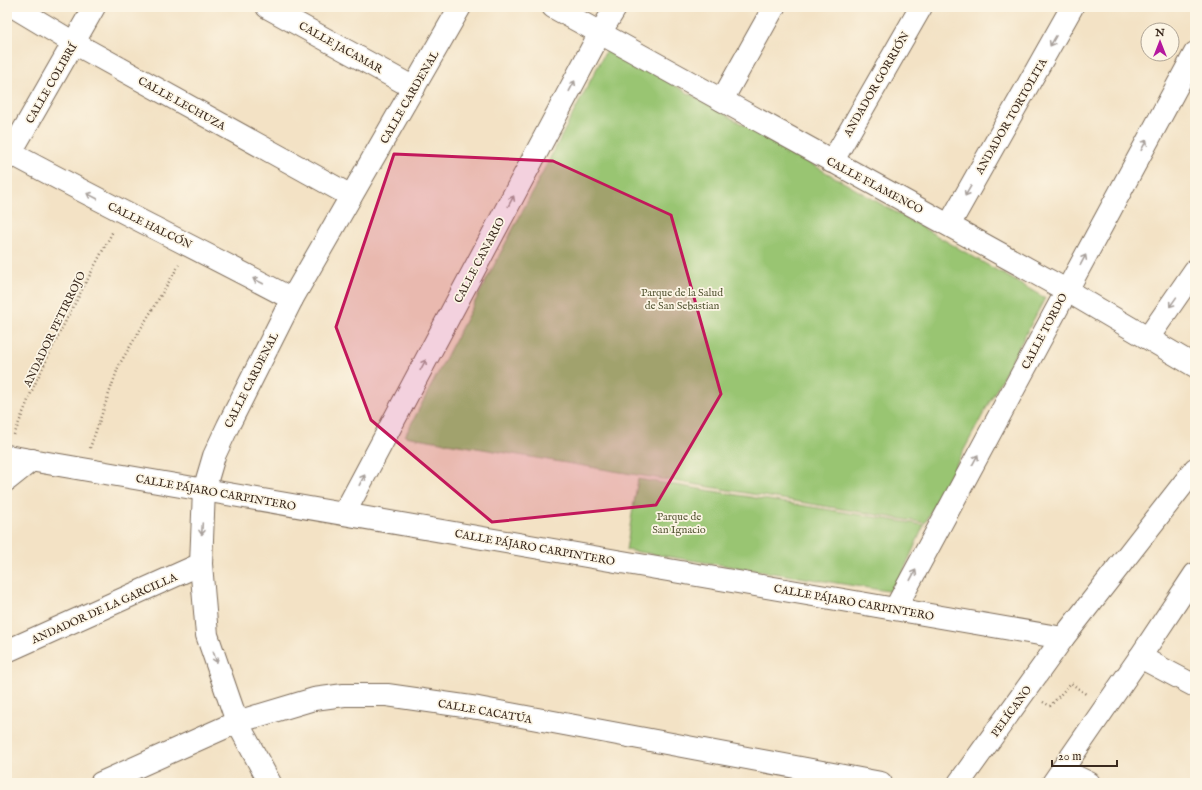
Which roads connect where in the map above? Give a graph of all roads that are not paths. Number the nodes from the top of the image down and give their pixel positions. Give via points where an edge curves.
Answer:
1 (14, 7) edge
2 (94, 7) edge
3 (267, 7) edge
4 (460, 7) edge
5 (553, 7) edge
6 (616, 7) edge
7 (774, 7) edge
8 (921, 7) edge
9 (1072, 7) edge
10 (600, 33) junction
11 (74, 43) junction
12 (1195, 53) edge
13 (414, 88) junction
14 (722, 100) junction
15 (8, 155) edge
16 (832, 162) junction
17 (351, 196) junction
18 (949, 224) junction
19 (1195, 270) edge
20 (1066, 290) junction
21 (292, 299) junction
22 (1148, 338) junction
23 (1195, 366) edge
24 (8, 456) edge
25 (32, 460) junction
26 (1195, 469) edge
27 (7, 480) edge
28 (204, 490) junction
29 (344, 514) junction
30 (201, 564) junction
31 (1195, 574) edge
32 (895, 609) junction
33 (1063, 638) junction
34 (7, 652) edge
35 (1140, 657) junction
36 (1195, 686) edge
37 (237, 722) junction
38 (1057, 777) edge
39 (101, 783) edge
40 (270, 783) edge
41 (881, 783) edge
42 (959, 783) edge
43 (1089, 783) edge

1 - 11 street, CALLE LECHUZA
2 - 11 street, CALLE COLIBRÍ
3 - 13 street, CALLE JACAMAR
4 - 13 street, CALLE CARDENAL
5 - 10 street, CALLE FLAMENCO
6 - 10 street, CALLE CANARIO
7 - 14 street
8 - 16 street, ANDADOR GORRIÓN
9 -> 18 street, ANDADOR TORTOLITA
10 - 14 street, CALLE FLAMENCO
29 -> 10 street, CALLE CANARIO
11 - 15 street, CALLE COLIBRÍ
11 - 17 street, CALLE LECHUZA
20 -> 12 street, CALLE TORDO
13 - 17 street, CALLE CARDENAL
14 - 16 street, CALLE FLAMENCO
21 -> 15 street, CALLE HALCÓN
16 - 18 street, CALLE FLAMENCO
17 - 21 street, CALLE CARDENAL
18 - 20 street, CALLE FLAMENCO
19 -> 22 street
20 - 22 street, CALLE FLAMENCO
32 -> 20 street, CALLE TORDO
21 - 28 street, CALLE CARDENAL via 214,456
22 - 23 street, CALLE FLAMENCO
24 - 25 street, CALLE PÁJARO CARPINTERO
25 - 27 street
25 - 28 street, CALLE PÁJARO CARPINTERO
26 - 33 street, PELÍCANO
28 - 29 street, CALLE PÁJARO CARPINTERO
28 -> 30 street, CALLE CARDENAL
29 - 32 street, CALLE PÁJARO CARPINTERO
30 - 34 street, ANDADOR DE LA GARCILLA
30 -> 37 street, CALLE CARDENAL via 206,634
31 - 35 street
32 - 33 street, CALLE PÁJARO CARPINTERO
33 - 42 street, PELÍCANO
35 - 36 street
35 - 38 street
37 - 39 street, CALLE CACATÚA
37 - 40 street, CALLE CARDENAL
37 - 41 street, CALLE CACATÚA via 314,698 387,695 478,708
38 - 43 street

